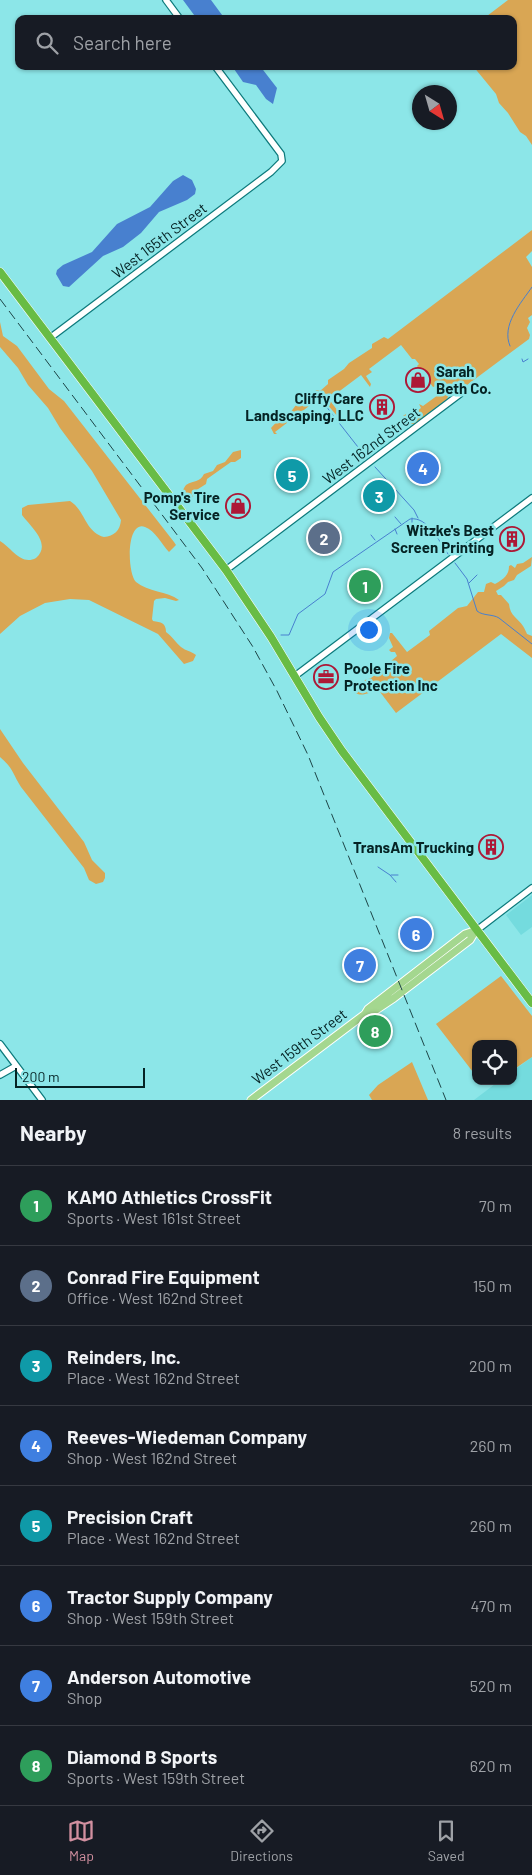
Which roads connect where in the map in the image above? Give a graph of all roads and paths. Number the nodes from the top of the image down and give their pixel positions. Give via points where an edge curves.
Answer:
1 (166, 0) edge
2 (177, 15) edge
3 (218, 70) edge
4 (0, 272) edge
5 (50, 338) junction
6 (460, 394) dead end
7 (532, 498) edge
8 (226, 570) junction
9 (295, 676) junction
10 (532, 888) edge
11 (477, 930) junction
12 (532, 1003) edge
13 (0, 1044) edge
14 (7, 1054) junction
15 (0, 1059) edge
16 (16, 1066) junction
17 (0, 1075) edge
18 (40, 1098) edge
19 (33, 1100) edge
20 (251, 1100) edge

1 - 2 street
3 - 5 street, West 165th Street via 281,154 279,166
4 - 5 highway
5 - 8 highway
6 - 8 street, West 162nd Street
7 - 9 street
8 - 9 highway
9 - 11 highway via 342,751
10 - 11 street, West 159th Street
11 - 12 highway
11 - 20 main road, West 159th Street via 465,934
13 - 14 street
14 - 15 street
14 - 16 street
16 - 17 street
16 - 18 street
18 - 19 street

